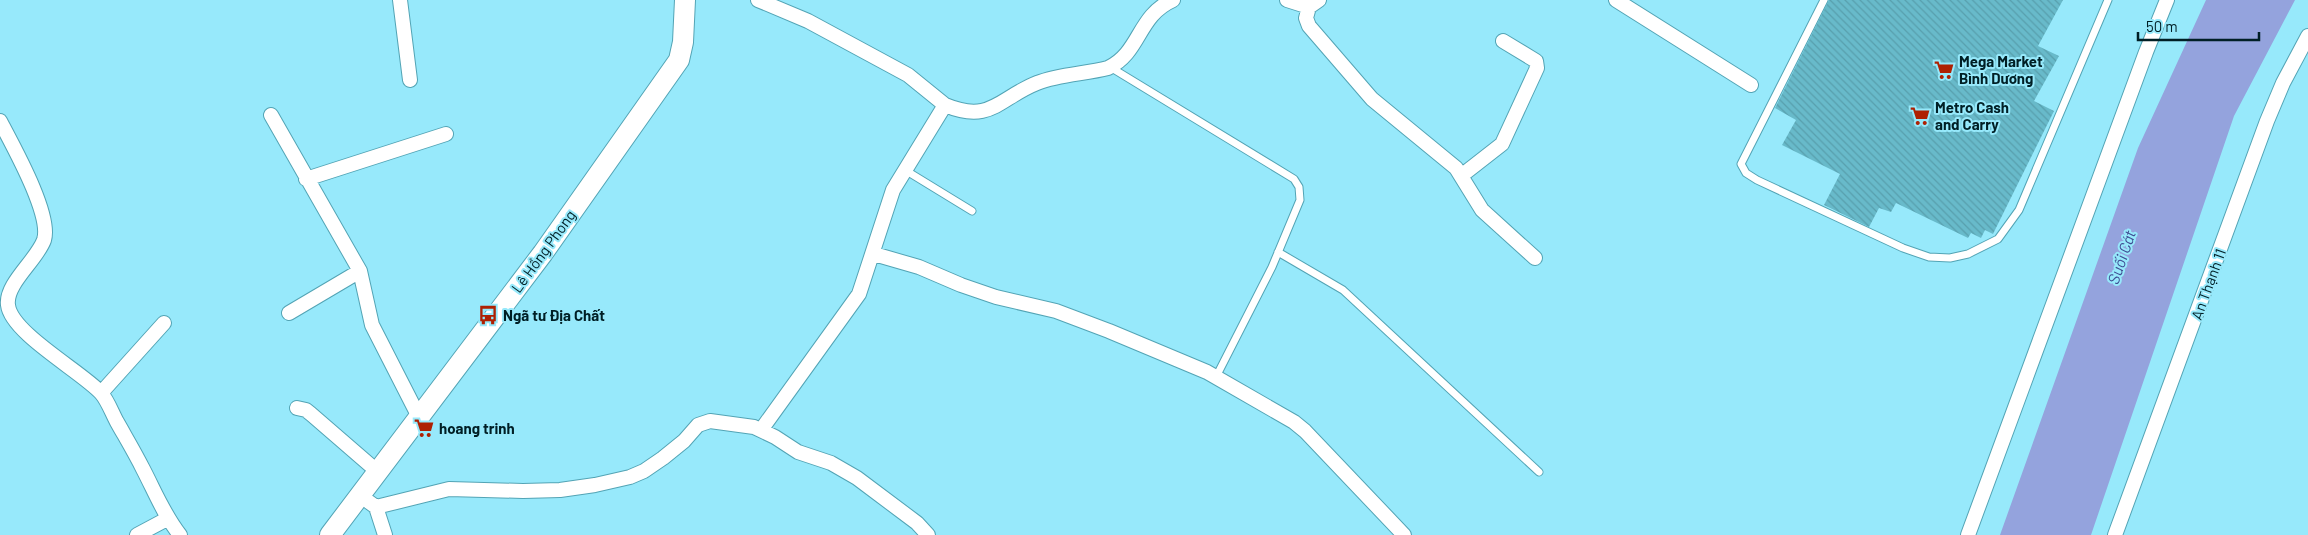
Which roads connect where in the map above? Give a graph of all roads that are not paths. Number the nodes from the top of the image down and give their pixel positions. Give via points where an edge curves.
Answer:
1 (400, 0) edge
2 (685, 0) edge
3 (758, 0) edge
4 (1173, 0) edge
5 (1287, 0) edge
6 (1616, 0) edge
7 (1824, 0) edge
8 (2108, 0) edge
9 (2167, 0) edge
10 (1314, 4) edge
11 (2308, 36) edge
12 (1503, 41) dead end
13 (1112, 66) junction
14 (410, 80) dead end
15 (1751, 85) dead end
16 (944, 105) junction
17 (271, 115) dead end
18 (0, 121) edge
19 (446, 134) dead end
20 (905, 170) junction
21 (1461, 176) junction
22 (306, 179) junction
23 (972, 211) dead end
24 (1278, 252) junction
25 (874, 254) junction
26 (1535, 258) dead end
27 (360, 271) junction
28 (289, 313) dead end
29 (164, 323) dead end
30 (1216, 377) junction
31 (101, 393) junction
32 (296, 408) dead end
33 (419, 417) junction
34 (760, 430) junction
35 (378, 472) junction
36 (1539, 472) dead end
37 (368, 501) junction
38 (168, 519) junction
39 (137, 535) edge
40 (180, 535) edge
41 (330, 535) edge
42 (385, 535) edge
43 (928, 535) edge
44 (1404, 535) edge
45 (1968, 535) edge
46 (2115, 535) edge

1 - 14 street
2 - 33 street, Lê Hồng Phong via 683,42 678,60 543,253
3 - 16 street via 808,21 900,70
4 - 13 street via 1156,8 1127,54
5 - 10 street
6 - 15 street
7 - 8 lane via 1742,164 1746,173 1904,248 1929,257 1950,258 1968,254 1998,239 2020,210
9 - 45 street
10 - 21 street via 1306,18 1309,26 1372,99 1456,168
11 - 46 street, An Thạnh 11 via 2267,122
12 - 21 street via 1536,61 1536,68 1502,144
13 - 16 street via 1037,83 982,111 968,113
13 - 24 lane via 1294,179 1299,187 1300,200
16 - 20 street
17 - 22 street
18 - 31 street via 30,183 46,226 39,251 21,274 7,304 10,312 34,339
19 - 22 street
20 - 23 lane
20 - 25 street via 893,190
21 - 26 street via 1486,214
22 - 27 street
24 - 30 lane
24 - 36 lane via 1343,290
25 - 30 street via 919,267 961,286 1056,312 1117,334
25 - 34 street via 859,294
27 - 28 street
27 - 33 street via 372,325
29 - 31 street
30 - 44 street via 1305,431
31 - 38 street
32 - 35 street via 306,410
33 - 35 street, Lê Hồng Phong
34 - 37 street via 704,421 684,442 644,471 595,485 523,491 449,489
34 - 43 street via 789,448 831,463 857,478
35 - 37 street, Lê Hồng Phong
37 - 41 street, Lê Hồng Phong
37 - 42 street
38 - 39 street
38 - 40 street

